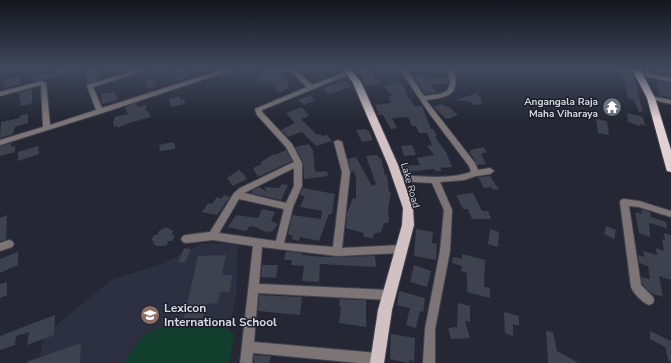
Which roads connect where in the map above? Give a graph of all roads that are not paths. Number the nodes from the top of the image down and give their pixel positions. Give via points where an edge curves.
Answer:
1 (31, 86) edge
2 (44, 86) edge
3 (90, 86) edge
4 (180, 86) edge
5 (359, 86) edge
6 (415, 86) edge
7 (453, 86) edge
8 (645, 86) edge
9 (310, 87) edge
10 (0, 94) edge
11 (423, 98) junction
12 (651, 98) junction
13 (671, 102) edge
14 (100, 112) junction
15 (47, 128) junction
16 (338, 142) dead end
17 (0, 143) edge
18 (298, 163) junction
19 (671, 168) edge
20 (490, 171) dead end
21 (474, 173) junction
22 (398, 178) junction
23 (435, 180) junction
24 (237, 195) junction
25 (289, 207) junction
26 (671, 214) edge
27 (213, 236) junction
28 (186, 238) dead end
29 (258, 243) junction
30 (9, 244) dead end
31 (279, 246) junction
32 (0, 247) edge
33 (401, 249) junction
34 (337, 252) junction
35 (253, 288) junction
36 (389, 295) junction
37 (649, 300) dead end
38 (248, 347) junction
39 (377, 361) edge
40 (246, 363) edge
41 (429, 363) edge

1 - 10 street
2 - 15 street
3 - 14 street
4 - 14 street
5 - 22 main road, Lake Road
6 - 11 street
7 - 11 street via 448,93
8 - 12 highway
9 - 18 street via 258,109 289,146
11 - 21 street via 472,165
12 - 13 street
12 - 19 highway
14 - 15 street
15 - 17 street
16 - 34 street via 346,172
18 - 24 street
18 - 25 street via 298,186
20 - 21 street
21 - 23 street via 464,177
22 - 23 street
22 - 33 main road, Lake Road via 408,208 408,225
23 - 41 street via 448,210 445,251 430,328
24 - 25 street
24 - 27 street
25 - 31 street
26 - 37 street via 624,202 636,287
27 - 28 street
27 - 29 street
29 - 31 street
29 - 35 street
30 - 32 street
31 - 34 street
33 - 34 street
33 - 36 main road, Lake Road
35 - 36 street
35 - 38 street
36 - 39 main road, Lake Road
38 - 39 street
38 - 40 street

